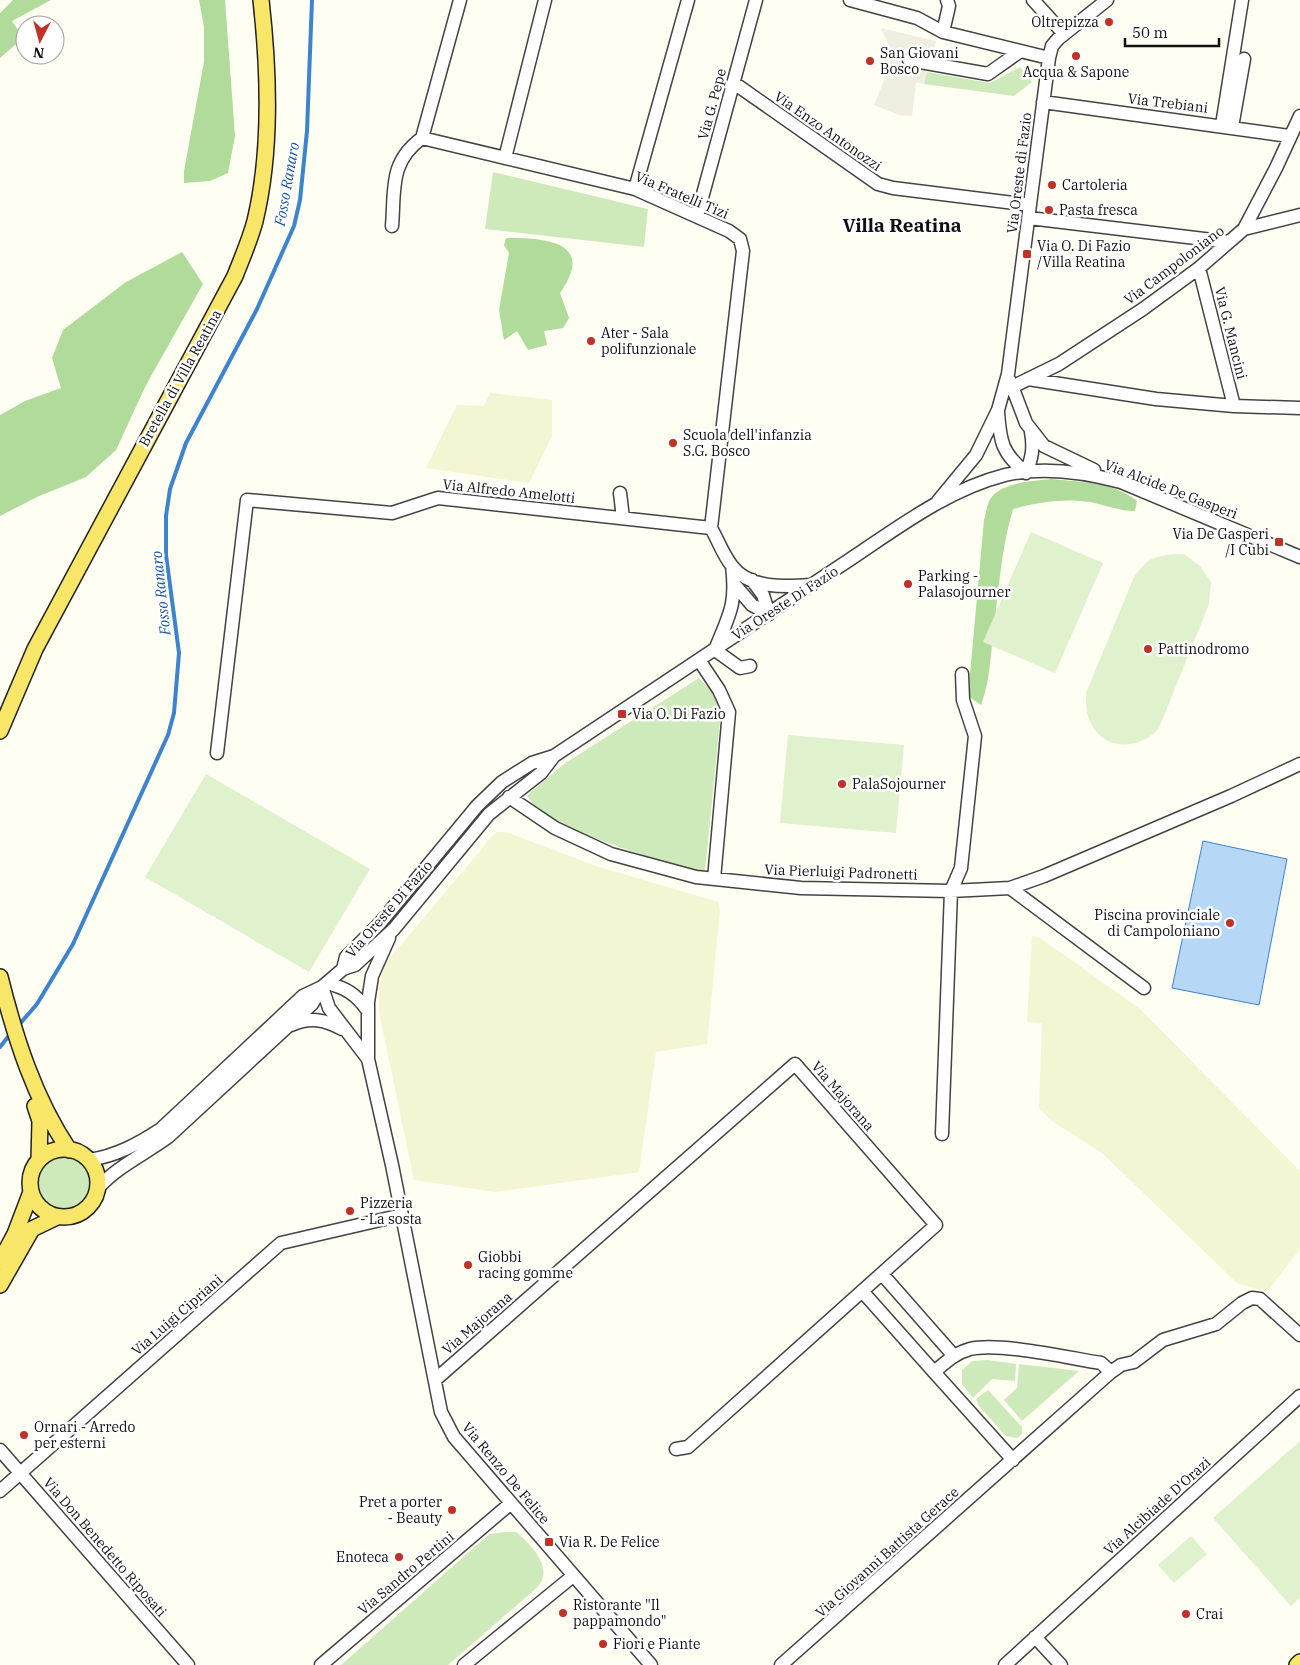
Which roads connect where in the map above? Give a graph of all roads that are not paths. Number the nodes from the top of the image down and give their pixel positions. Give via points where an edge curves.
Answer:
1 (261, 0) edge
2 (460, 0) edge
3 (545, 0) edge
4 (688, 0) edge
5 (756, 0) edge
6 (850, 0) edge
7 (1033, 0) edge
8 (1107, 0) edge
9 (1242, 0) edge
10 (949, 2) edge
11 (942, 32) junction
12 (1064, 34) junction
13 (1019, 52) junction
14 (1049, 58) junction
15 (1244, 59) dead end
16 (909, 60) dead end
17 (734, 84) junction
18 (1043, 102) junction
19 (1300, 116) edge
20 (1227, 126) junction
21 (1289, 136) junction
22 (422, 138) junction
23 (505, 158) junction
24 (635, 189) junction
25 (1030, 212) junction
26 (1300, 215) edge
27 (697, 216) junction
28 (392, 226) dead end
29 (1244, 229) junction
30 (1229, 242) junction
31 (1199, 268) junction
32 (1008, 374) junction
33 (1028, 379) junction
34 (1012, 387) junction
35 (1234, 406) junction
36 (1300, 408) edge
37 (998, 410) junction
38 (1031, 432) junction
39 (1026, 473) junction
40 (1120, 482) junction
41 (620, 493) dead end
42 (932, 507) junction
43 (623, 518) junction
44 (711, 528) junction
45 (1300, 557) edge
46 (732, 566) junction
47 (752, 580) junction
48 (734, 584) junction
49 (812, 585) junction
50 (769, 614) junction
51 (715, 650) junction
52 (699, 660) junction
53 (750, 666) dead end
54 (962, 674) dead end
55 (0, 731) edge
56 (217, 753) dead end
57 (554, 756) junction
58 (1300, 764) edge
59 (509, 797) junction
60 (714, 879) junction
61 (1010, 888) junction
62 (951, 891) junction
63 (394, 929) junction
64 (343, 969) junction
65 (0, 977) edge
66 (325, 985) junction
67 (1144, 988) dead end
68 (368, 1010) junction
69 (284, 1029) junction
70 (346, 1031) junction
71 (368, 1059) junction
72 (33, 1085) junction
73 (942, 1134) dead end
74 (70, 1150) junction
75 (39, 1160) junction
76 (89, 1160) junction
77 (98, 1187) junction
78 (31, 1192) junction
79 (402, 1215) junction
80 (57, 1217) junction
81 (0, 1262) edge
82 (882, 1274) junction
83 (0, 1285) edge
84 (862, 1291) junction
85 (1300, 1335) edge
86 (954, 1356) junction
87 (934, 1372) junction
88 (1111, 1372) junction
89 (436, 1380) junction
90 (1300, 1396) edge
91 (676, 1449) dead end
92 (0, 1450) edge
93 (1012, 1460) junction
94 (20, 1473) junction
95 (0, 1491) edge
96 (511, 1503) junction
97 (573, 1576) junction
98 (1035, 1637) junction
99 (1300, 1662) edge
100 (188, 1665) edge
101 (322, 1665) edge
102 (464, 1665) edge
103 (651, 1665) edge
104 (781, 1665) edge
105 (1005, 1665) edge
106 (1061, 1665) edge
107 (1297, 1665) edge

1 - 55 main road, Bretella di Villa Reatina via 267,72 267,129 255,222 235,276 39,640
2 - 22 street
3 - 23 street
4 - 24 street
5 - 17 street, Via G. Pepe
6 - 11 street via 918,18
7 - 12 street
8 - 12 street, Via Oreste di Fazio
9 - 20 street
10 - 11 street
11 - 13 street
12 - 14 street, Via Oreste di Fazio via 1052,46
13 - 14 street
13 - 16 street via 988,74
14 - 18 street, Via Oreste di Fazio
15 - 20 street
17 - 25 street, Via Enzo Antonozzi via 878,184
17 - 27 street, Via G. Pepe
18 - 20 street, Via Trebiani
18 - 25 street, Via Oreste di Fazio
19 - 21 street, Via Campoloniano
20 - 21 street, Via Trebiani
21 - 29 street, Via Campoloniano
22 - 23 street, Via Fratelli Tizi
22 - 28 street via 409,148 397,166
23 - 24 street, Via Fratelli Tizi
24 - 27 street, Via Fratelli Tizi
25 - 30 street, Via Enzo Antonozzi
25 - 32 street, Via Oreste di Fazio
26 - 29 street
27 - 44 street, Via Fratelli Tizi via 729,231 740,240 743,251
29 - 30 street, Via Campoloniano
30 - 31 street, Via Campoloniano
31 - 33 street, Via Campoloniano via 1059,364
31 - 35 street, Via G. Mancini
32 - 34 street
32 - 37 street, Via Oreste di Fazio
33 - 34 street, Via Campoloniano
33 - 35 street via 1156,399
34 - 38 street
35 - 36 street
37 - 39 street via 1002,445 1007,455
37 - 42 street via 976,455
38 - 39 street via 1034,446
38 - 40 street via 1050,450
39 - 40 street, Via Alcide De Gasperi via 1066,471
39 - 42 street, Via Oreste Di Fazio via 1006,475 969,487
40 - 45 street, Via Alcide De Gasperi
41 - 43 street
42 - 49 street, Via Oreste Di Fazio
43 - 44 street, Via Alfredo Amelotti
43 - 56 street, Via Alfredo Amelotti via 438,498 392,513 247,500
44 - 46 street
46 - 47 street
46 - 48 street
47 - 49 street via 778,586
47 - 50 street via 763,595
48 - 50 street via 752,605
48 - 51 street via 731,612
49 - 50 street, Via Oreste Di Fazio
50 - 51 street, Via Oreste Di Fazio
51 - 52 street, Via Oreste Di Fazio
51 - 53 street via 740,668
52 - 57 street, Via Oreste Di Fazio
52 - 60 street via 729,712
54 - 62 street via 963,700 975,736 961,868
57 - 59 street, Via Oreste Di Fazio via 541,773
57 - 64 street, Via Oreste Di Fazio via 532,762 502,782 477,806 380,923 346,957
58 - 61 street, Via Pierluigi Padronetti
59 - 60 street, Via Pierluigi Padronetti via 555,828 611,854
59 - 63 street, Via Oreste Di Fazio via 468,838
60 - 62 street, Via Pierluigi Padronetti via 801,888
61 - 62 street, Via Pierluigi Padronetti
61 - 67 street
62 - 73 street
63 - 64 street, Via Oreste Di Fazio via 355,965
63 - 68 street via 372,976
64 - 66 street
65 - 72 main road
66 - 68 street via 345,988 358,996
66 - 69 street via 312,1004
66 - 70 street via 329,1008
66 - 76 street via 303,996 161,1130 115,1154
68 - 71 street
69 - 70 street via 302,1020 319,1019
69 - 77 street via 168,1137 121,1167
70 - 71 street
71 - 79 street, Via Renzo De Felice
72 - 74 main road via 47,1116
72 - 75 main road via 40,1121
74 - 75 main road via 50,1152
74 - 76 main road
75 - 78 main road via 31,1175
76 - 77 main road via 97,1172
77 - 80 main road via 95,1199 83,1212 66,1218
78 - 80 main road via 41,1208
78 - 81 main road
79 - 89 street, Via Renzo De Felice
79 - 94 street, Via Luigi Cipriani via 281,1243
80 - 83 main road via 32,1229
82 - 84 street, Via Majorana
82 - 86 street
82 - 89 street, Via Majorana via 936,1226 795,1064
84 - 87 street
84 - 91 street, Via Majorana via 688,1447
85 - 88 street, Via Giovanni Battista Gerace via 1260,1299 1252,1298 1242,1302 1216,1324 1163,1340 1134,1362
86 - 87 street
86 - 88 street via 970,1349 993,1347 1101,1363
87 - 93 street
88 - 93 street, Via Giovanni Battista Gerace
89 - 96 street, Via Renzo De Felice via 440,1412 446,1425
90 - 98 street, Via Alcibiade D'Orazi
92 - 94 street, Via Don Benedetto Riposati
93 - 104 street, Via Giovanni Battista Gerace
94 - 95 street, Via Luigi Cipriani
94 - 100 street, Via Don Benedetto Riposati
96 - 97 street, Via Renzo De Felice
96 - 101 street, Via Sandro Pertini
97 - 102 street
97 - 103 street, Via Renzo De Felice
98 - 105 street, Via Alcibiade D'Orazi
98 - 106 street
99 - 107 main road

